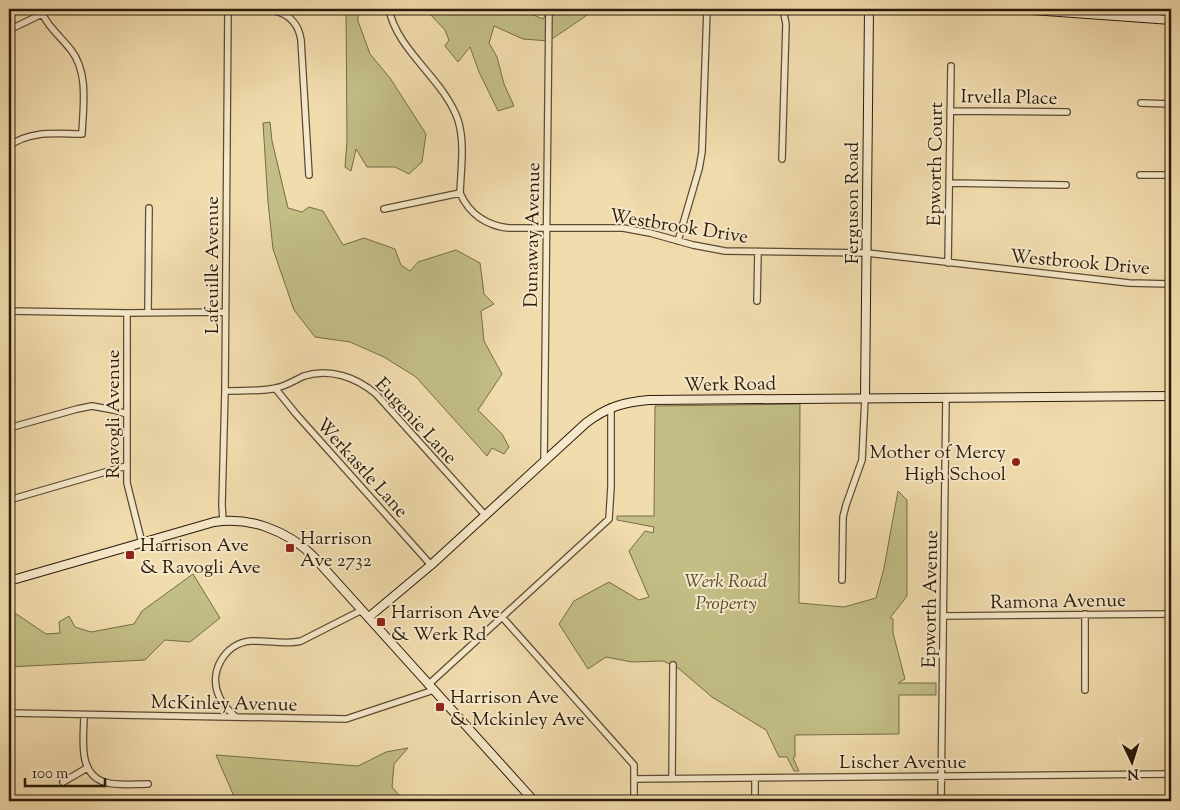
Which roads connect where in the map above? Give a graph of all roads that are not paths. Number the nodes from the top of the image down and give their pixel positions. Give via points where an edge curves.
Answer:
1 (228, 9) edge
2 (389, 9) edge
3 (549, 9) edge
4 (706, 9) edge
5 (783, 9) edge
6 (869, 9) edge
7 (1018, 9) edge
8 (41, 11) edge
9 (1171, 20) edge
10 (9, 30) edge
11 (951, 66) dead end
12 (1141, 104) dead end
13 (1171, 104) edge
14 (950, 111) junction
15 (1067, 112) dead end
16 (9, 146) edge
17 (782, 160) dead end
18 (309, 175) dead end
19 (1140, 175) dead end
20 (1171, 175) edge
21 (949, 184) junction
22 (1066, 185) dead end
23 (460, 192) junction
24 (149, 208) dead end
25 (384, 209) dead end
26 (546, 228) junction
27 (678, 241) junction
28 (758, 252) junction
29 (867, 253) junction
30 (948, 263) junction
31 (1171, 284) edge
32 (757, 301) dead end
33 (9, 311) edge
34 (148, 312) junction
35 (225, 312) junction
36 (127, 313) junction
37 (275, 388) junction
38 (225, 391) junction
39 (1171, 396) edge
40 (946, 397) junction
41 (865, 398) junction
42 (611, 407) junction
43 (127, 414) junction
44 (9, 428) edge
45 (544, 461) junction
46 (126, 466) junction
47 (9, 500) edge
48 (485, 515) junction
49 (223, 521) junction
50 (142, 543) junction
51 (430, 565) junction
52 (842, 580) dead end
53 (9, 581) edge
54 (362, 610) junction
55 (1085, 614) junction
56 (1171, 614) edge
57 (944, 616) junction
58 (369, 617) junction
59 (503, 618) junction
60 (672, 665) dead end
61 (431, 688) junction
62 (1085, 690) dead end
63 (9, 714) edge
64 (84, 715) junction
65 (236, 717) junction
66 (87, 768) junction
67 (1171, 774) edge
68 (942, 776) junction
69 (754, 778) junction
70 (634, 779) junction
71 (672, 779) junction
72 (63, 782) dead end
73 (148, 784) dead end
74 (534, 801) edge
75 (634, 801) edge
76 (755, 801) edge
77 (941, 801) edge

1 - 18 street via 280,12 290,17 298,28
1 - 35 street, Lafeuille Avenue
2 - 23 street via 395,28 458,119 462,143
3 - 26 street, Dunaway Avenue
4 - 27 street via 702,152
5 - 17 street via 786,24
6 - 29 street, Ferguson Road
7 - 9 street
8 - 10 street
8 - 16 street via 53,30 70,47 80,68 83,83 82,134 31,135
11 - 14 street, Epworth Court
12 - 13 street
14 - 15 street, Irvella Place
14 - 21 street, Epworth Court
19 - 20 street
21 - 22 street
21 - 30 street, Epworth Court
23 - 25 street
23 - 26 street, Westbrook Drive via 480,218 492,226
24 - 34 street
26 - 27 street, Westbrook Drive via 623,228
26 - 45 street, Dunaway Avenue
27 - 28 street, Westbrook Drive via 708,248
28 - 29 street, Westbrook Drive
28 - 32 street
29 - 30 street, Westbrook Drive
29 - 41 street, Ferguson Road
30 - 31 street, Westbrook Drive via 1129,283
33 - 36 street
34 - 35 street
34 - 36 street
35 - 38 street, Lafeuille Avenue
36 - 43 street, Ravogli Avenue
37 - 38 street, Eugenie Lane
37 - 48 street, Eugenie Lane via 303,377 322,374 340,375 360,382 376,394
37 - 51 street, Werkastle Lane
38 - 49 street, Lafeuille Avenue
39 - 40 street, Werk Road
40 - 41 street, Werk Road
40 - 57 street, Epworth Avenue
41 - 42 street, Werk Road via 649,400
41 - 52 street via 862,460 843,517
42 - 45 street, Werk Road via 586,423
42 - 59 street, McKinley Avenue via 609,519
43 - 44 street via 92,406
43 - 46 street, Ravogli Avenue
45 - 48 street, Werk Road
46 - 47 street
46 - 50 street, Ravogli Avenue via 128,494
48 - 51 street, Werk Road
49 - 50 street
49 - 54 street via 255,524 289,537 313,556
50 - 53 street
51 - 58 street, Werk Road
54 - 58 street
54 - 65 street via 301,641 251,642 230,650 218,665 216,687 224,705
55 - 56 street, Ramona Avenue
55 - 57 street, Ramona Avenue
55 - 62 street
57 - 68 street, Epworth Avenue
58 - 61 street
59 - 61 street, McKinley Avenue
59 - 70 street via 634,765
60 - 71 street
61 - 65 street, McKinley Avenue via 346,719
61 - 74 street
63 - 64 street, McKinley Avenue
64 - 65 street, McKinley Avenue
64 - 66 street
66 - 72 street
66 - 73 street via 104,782
67 - 68 street, Lischer Avenue
68 - 69 street, Lischer Avenue
68 - 77 street, Epworth Avenue
69 - 71 street, Lischer Avenue
69 - 76 street
70 - 71 street, Lischer Avenue
70 - 75 street

